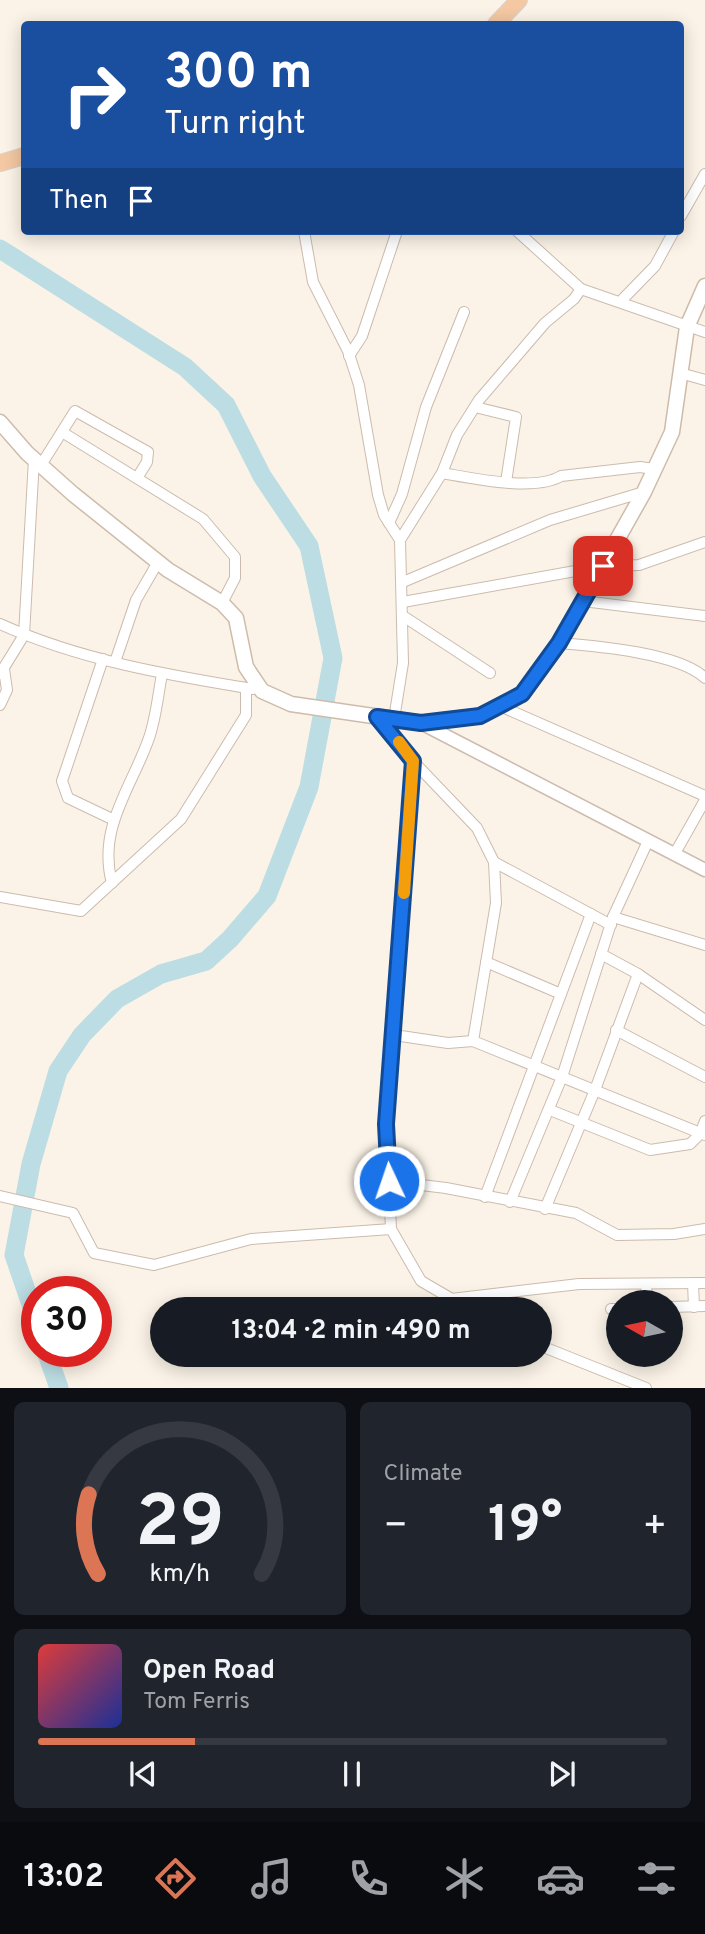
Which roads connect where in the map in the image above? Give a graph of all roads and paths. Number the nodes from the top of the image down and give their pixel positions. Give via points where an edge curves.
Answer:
1 (519, 0) edge
2 (499, 21) edge
3 (21, 157) edge
4 (0, 163) edge
5 (705, 174) edge
6 (684, 211) edge
7 (305, 235) edge
8 (396, 235) edge
9 (521, 235) edge
10 (672, 235) edge
11 (705, 288) edge
12 (581, 289) junction
13 (620, 302) junction
14 (464, 312) dead end
15 (687, 327) junction
16 (705, 332) edge
17 (349, 356) junction
18 (680, 373) junction
19 (705, 380) edge
20 (475, 407) junction
21 (0, 422) edge
22 (62, 432) junction
23 (37, 462) junction
24 (654, 469) junction
25 (442, 473) junction
26 (137, 478) junction
27 (506, 482) junction
28 (644, 492) junction
29 (389, 523) junction
30 (400, 540) junction
31 (705, 542) edge
32 (158, 562) junction
33 (603, 566) junction
34 (403, 582) junction
35 (583, 601) junction
36 (403, 602) junction
37 (222, 603) junction
38 (403, 616) junction
39 (705, 616) edge
40 (0, 624) edge
41 (23, 635) junction
42 (559, 643) junction
43 (103, 659) junction
44 (115, 662) junction
45 (2, 671) edge
46 (162, 674) junction
47 (490, 674) dead end
48 (705, 678) edge
49 (246, 688) junction
50 (262, 691) junction
51 (0, 705) edge
52 (500, 706) junction
53 (377, 717) junction
54 (394, 719) junction
55 (421, 723) junction
56 (413, 761) junction
57 (705, 798) edge
58 (112, 819) junction
59 (648, 841) junction
60 (674, 855) junction
61 (494, 862) junction
62 (705, 870) edge
63 (112, 883) junction
64 (0, 897) edge
65 (591, 914) junction
66 (612, 921) junction
67 (705, 945) edge
68 (601, 954) junction
69 (486, 962) junction
70 (638, 974) junction
71 (561, 994) junction
72 (705, 1020) edge
73 (616, 1030) junction
74 (394, 1035) junction
75 (473, 1041) junction
76 (535, 1066) junction
77 (562, 1077) junction
78 (705, 1077) edge
79 (595, 1090) junction
80 (550, 1110) junction
81 (705, 1121) edge
82 (582, 1122) junction
83 (703, 1134) edge
84 (389, 1181) junction
85 (0, 1196) edge
86 (485, 1197) junction
87 (510, 1202) junction
88 (545, 1209) junction
89 (391, 1229) junction
90 (705, 1230) edge
91 (694, 1283) junction
92 (705, 1283) edge
93 (646, 1284) junction
94 (646, 1290) edge
95 (448, 1297) edge
96 (459, 1297) edge
97 (700, 1306) edge
98 (552, 1350) edge
99 (646, 1388) edge

1 - 2 highway
3 - 4 highway
5 - 6 street
7 - 17 street via 313,282
8 - 17 street via 362,336
9 - 12 street
10 - 13 street via 654,266
11 - 15 main road
12 - 13 street
12 - 20 street via 545,323
13 - 15 street
14 - 29 street via 426,408
15 - 16 street
15 - 18 main road
17 - 29 street via 359,385 378,495
18 - 19 street
18 - 24 main road via 672,432
20 - 25 street via 457,435
20 - 27 street via 516,417
21 - 23 main road
22 - 23 street
22 - 26 street
22 - 26 street via 75,411 148,452
23 - 32 main road
23 - 41 street
24 - 27 street
24 - 28 main road
25 - 27 street
25 - 30 street
26 - 37 street via 203,519 235,556 235,578
28 - 33 main road
28 - 34 street via 550,520
29 - 30 street
30 - 34 street
31 - 33 street via 639,565
32 - 37 main road
32 - 44 street via 136,600
33 - 35 main road
33 - 36 street
34 - 36 street
35 - 39 street
35 - 42 main road
36 - 38 street
37 - 50 main road via 236,618 246,667
38 - 47 street
38 - 54 street via 403,663
40 - 41 street
41 - 43 street
41 - 45 street
42 - 48 street via 609,647 694,667
42 - 52 main road via 522,694
43 - 44 street
43 - 58 street via 62,781 68,798
44 - 46 street
45 - 51 street via 7,690
46 - 49 street
46 - 58 street via 149,737
49 - 50 street
49 - 63 street via 246,715 181,819
50 - 53 main road via 291,704
52 - 55 main road via 480,716
52 - 57 street
53 - 54 main road
53 - 56 street
54 - 55 main road
55 - 59 street
56 - 61 street via 477,828
56 - 74 street
57 - 60 street
58 - 63 street
59 - 60 street
59 - 66 street
60 - 62 street
61 - 65 street
61 - 69 street via 496,903
63 - 64 street via 81,911
65 - 66 street
65 - 71 street
66 - 67 street
66 - 68 street
68 - 70 street
68 - 77 street
69 - 71 street
69 - 75 street
70 - 72 street
70 - 73 street
71 - 76 street
73 - 78 street
73 - 79 street
74 - 75 street via 448,1043
74 - 84 street via 386,1124
75 - 76 street
76 - 77 street
76 - 86 street
77 - 79 street
77 - 80 street
79 - 82 street
79 - 83 street
80 - 82 street
80 - 87 street
81 - 83 street
82 - 83 street via 650,1150 690,1144
82 - 88 street
84 - 86 street
84 - 89 street
85 - 89 street via 73,1213 94,1253 154,1265 251,1239
86 - 87 street
87 - 88 street
88 - 90 street via 576,1213 617,1234
89 - 95 street via 421,1281
91 - 92 street
91 - 93 street
91 - 97 street
93 - 94 street
93 - 96 street via 579,1284
98 - 99 street

